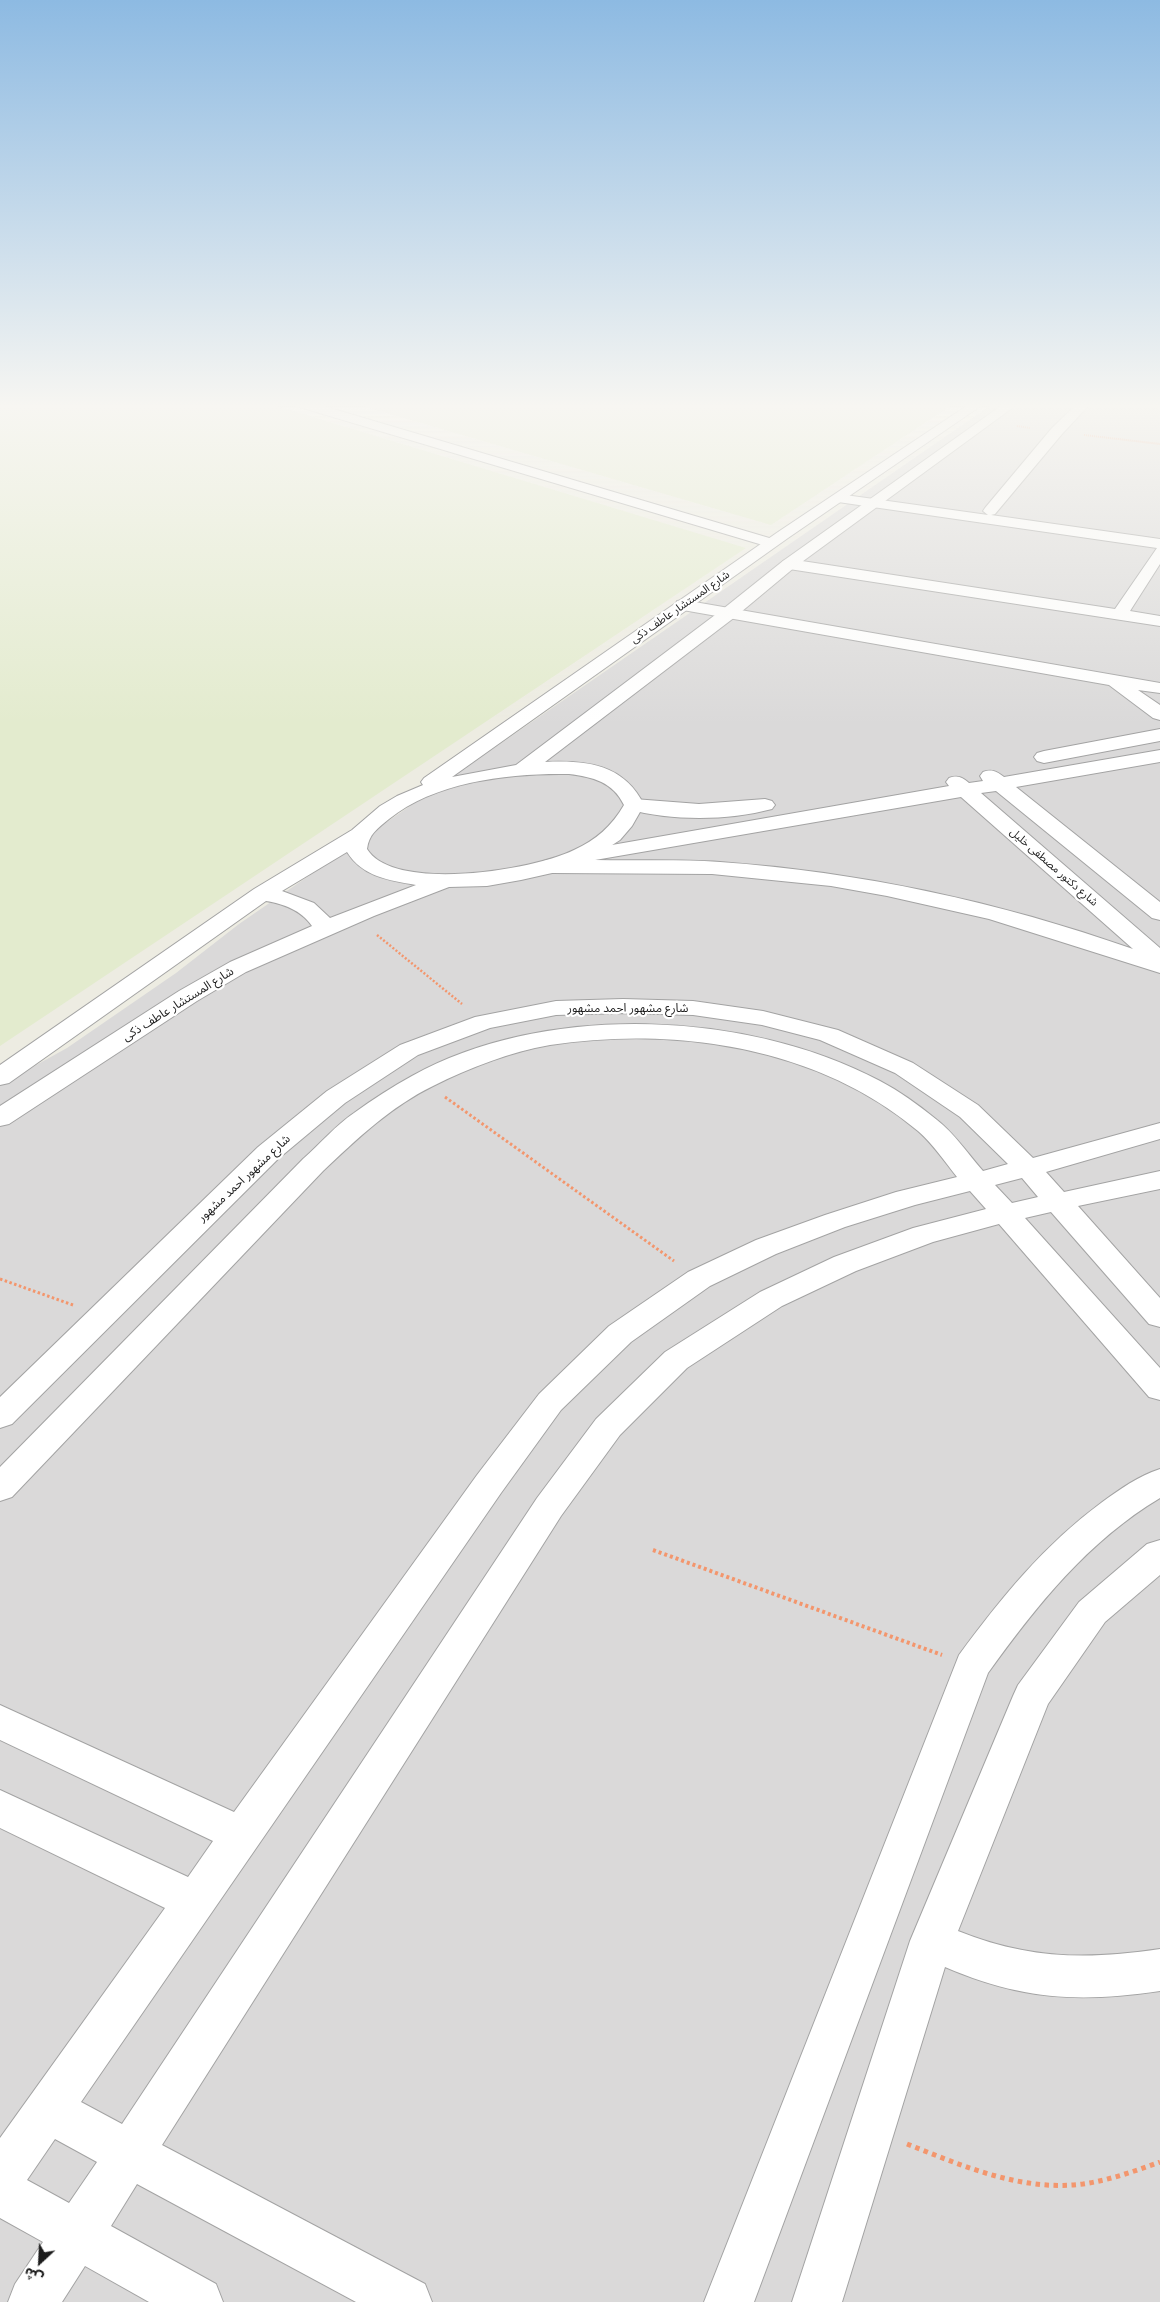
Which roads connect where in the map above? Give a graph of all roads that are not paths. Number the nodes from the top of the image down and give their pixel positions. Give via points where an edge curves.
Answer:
1 (677, 510) edge
2 (683, 510) edge
3 (818, 510) edge
4 (861, 510) edge
5 (948, 510) edge
6 (985, 510) edge
7 (990, 511) joint
8 (1160, 535) edge
9 (777, 539) junction
10 (1160, 544) edge
11 (1160, 552) edge
12 (789, 564) junction
13 (682, 605) junction
14 (729, 613) junction
15 (1119, 614) junction
16 (1160, 621) edge
17 (1113, 680) junction
18 (1160, 688) edge
19 (533, 710) junction
20 (1160, 714) edge
21 (584, 723) junction
22 (1160, 735) edge
23 (1160, 756) edge
24 (980, 769) junction
25 (522, 770) junction
26 (946, 775) junction
27 (999, 784) junction
28 (965, 789) junction
29 (408, 798) junction
30 (634, 805) junction
31 (734, 810) junction
32 (747, 826) junction
33 (359, 835) junction
34 (580, 856) junction
35 (552, 866) junction
36 (452, 880) junction
37 (262, 894) junction
38 (1160, 913) edge
39 (325, 928) junction
40 (1160, 960) edge
41 (1160, 966) edge
42 (0, 1077) edge
43 (0, 1118) edge
44 (1160, 1131) edge
45 (1028, 1168) junction
46 (978, 1180) junction
47 (1160, 1180) edge
48 (1059, 1202) junction
49 (1006, 1213) junction
50 (1160, 1318) edge
51 (1160, 1389) edge
52 (0, 1416) edge
53 (1160, 1482) edge
54 (0, 1488) edge
55 (1160, 1554) edge
56 (0, 1722) edge
57 (0, 1808) edge
58 (242, 1835) junction
59 (195, 1901) junction
60 (932, 1941) junction
61 (1160, 1970) edge
62 (48, 2110) junction
63 (130, 2154) junction
64 (0, 2178) edge
65 (0, 2191) edge
66 (78, 2235) junction
67 (33, 2302) edge
68 (198, 2302) edge
69 (407, 2302) edge
70 (729, 2302) edge
71 (817, 2302) edge

1 - 9 street
2 - 9 street
3 - 9 street, شارع المستشار عاطف ذكى
4 - 12 street
5 - 10 street
6 - 7 street
7 - 8 street
9 - 13 street, شارع المستشار عاطف ذكى
11 - 15 street
12 - 14 street
12 - 15 street
13 - 14 street
13 - 19 street, شارع المستشار عاطف ذكى
14 - 17 street
14 - 21 street
15 - 16 street
17 - 18 street
17 - 20 street
19 - 21 street via 539,720 551,724
19 - 29 street, شارع المستشار عاطف ذكى
21 - 25 street
22 - 24 street
23 - 27 street
24 - 26 street
24 - 27 street
25 - 29 street via 481,775
25 - 30 street via 568,768 608,777 622,785 631,795
26 - 28 street, شارع دكتور مصطفى خليل
26 - 31 street
27 - 28 street
27 - 38 street
28 - 32 street
28 - 40 street, شارع دكتور مصطفى خليل
29 - 33 street via 380,815
30 - 31 street via 683,811
30 - 34 street via 618,830 602,844
31 - 32 street via 730,813 733,821
32 - 34 street
33 - 36 street via 356,849 366,863 387,873 417,879
33 - 37 street
34 - 35 street
35 - 36 street via 487,879
35 - 41 street via 717,868 821,877 1007,915
36 - 39 street, شارع المستشار عاطف ذكى
37 - 39 street via 304,906 320,918
37 - 42 street
39 - 43 street, شارع المستشار عاطف ذكى via 212,981
44 - 45 street
45 - 46 street
45 - 48 street, شارع مشهور احمد مشهور
45 - 52 street, شارع مشهور احمد مشهور via 968,1111 912,1073 829,1035 763,1018 693,1008 556,1008 484,1022 409,1050 336,1097 268,1153
46 - 49 street, شارع مشهور احمد مشهور
46 - 54 street, شارع مشهور احمد مشهور via 928,1126 871,1087 804,1057 745,1042 683,1033 620,1032 549,1038 482,1054 422,1081 362,1119 313,1165
46 - 58 street via 906,1198 766,1247 698,1279 620,1334 550,1402
47 - 48 street
48 - 49 street
48 - 50 street, شارع مشهور احمد مشهور
49 - 51 street, شارع مشهور احمد مشهور
49 - 63 street via 923,1236 845,1264 771,1299 676,1360 608,1427 549,1507
53 - 70 street via 1080,1540 1022,1598 972,1666
55 - 60 street via 1092,1612 1032,1696
56 - 58 street
57 - 59 street
58 - 59 street
59 - 62 street
60 - 61 street via 997,1966 1056,1977 1114,1978
60 - 71 street
62 - 63 street
62 - 64 street
63 - 66 street
63 - 69 street
65 - 66 street
66 - 67 street
66 - 68 street

